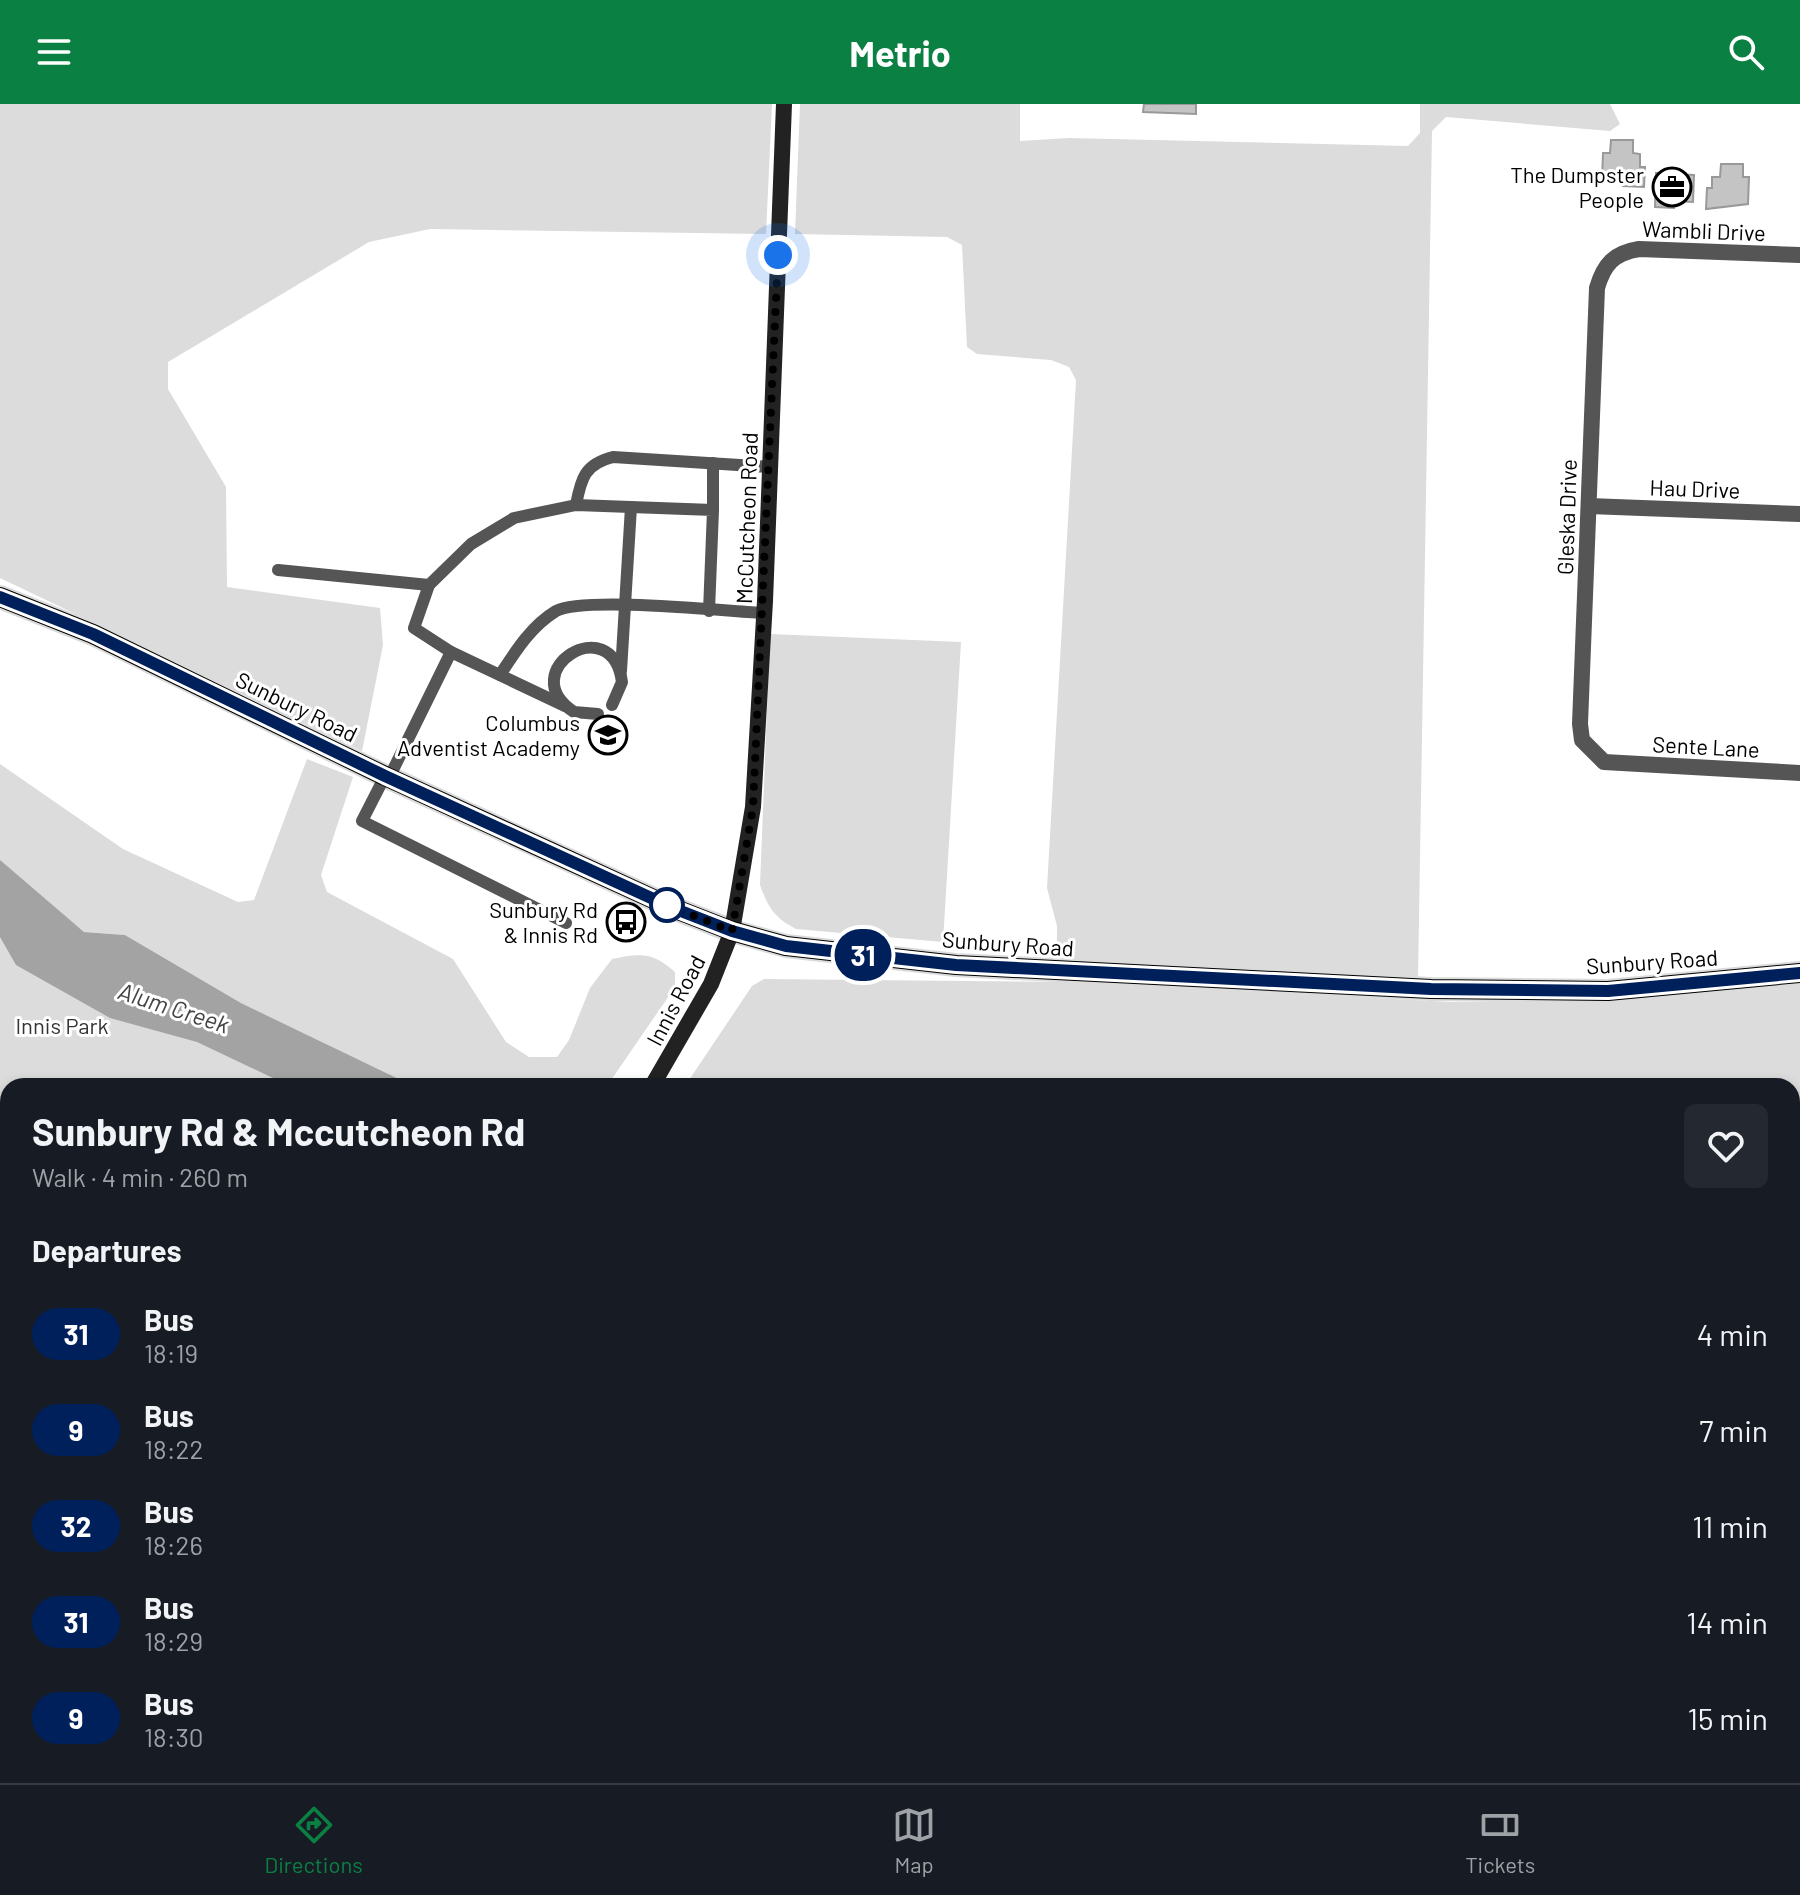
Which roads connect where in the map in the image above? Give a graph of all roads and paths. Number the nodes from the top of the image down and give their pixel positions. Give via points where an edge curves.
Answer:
1 (784, 104) edge
2 (1800, 255) edge
3 (1610, 260) joint
4 (713, 463) junction
5 (770, 467) junction
6 (576, 505) junction
7 (1589, 506) junction
8 (631, 507) junction
9 (713, 510) junction
10 (1800, 514) edge
11 (278, 570) dead end
12 (429, 585) junction
13 (0, 597) edge
14 (624, 606) junction
15 (709, 611) junction
16 (764, 613) junction
17 (451, 652) junction
18 (621, 671) junction
19 (500, 675) junction
20 (612, 705) dead end
21 (565, 706) junction
22 (598, 714) dead end
23 (1610, 763) joint
24 (1800, 773) edge
25 (387, 777) junction
26 (566, 923) dead end
27 (732, 931) junction
28 (1800, 973) edge
29 (657, 1078) edge

1 - 5 main road, McCutcheon Road
2 - 3 street, Wambli Drive via 1639,249
3 - 7 street, Gleska Drive via 1597,288
4 - 5 lane
4 - 6 lane via 613,457 597,461 581,475
4 - 9 lane
5 - 16 main road, McCutcheon Road
6 - 8 lane
6 - 12 lane via 514,518 471,544
7 - 10 street, Hau Drive
7 - 23 street, Gleska Drive via 1580,724 1591,753
8 - 9 lane
8 - 14 lane
9 - 15 lane
11 - 12 lane
12 - 17 lane via 414,628
13 - 25 main road, Sunbury Road via 122,647
14 - 15 lane
14 - 18 lane
14 - 19 lane via 589,604 557,611 525,638
15 - 16 lane
16 - 27 main road, McCutcheon Road via 753,807
17 - 19 lane
17 - 25 lane
18 - 20 lane via 620,693
18 - 21 lane via 607,653 575,650 558,665 555,676
19 - 21 lane
21 - 22 lane via 585,716
23 - 24 street, Sente Lane
25 - 26 lane via 362,821
25 - 27 main road, Sunbury Road
27 - 28 main road, Sunbury Road via 786,946 956,965 1431,989 1608,991
27 - 29 main road, Innis Road via 711,984

